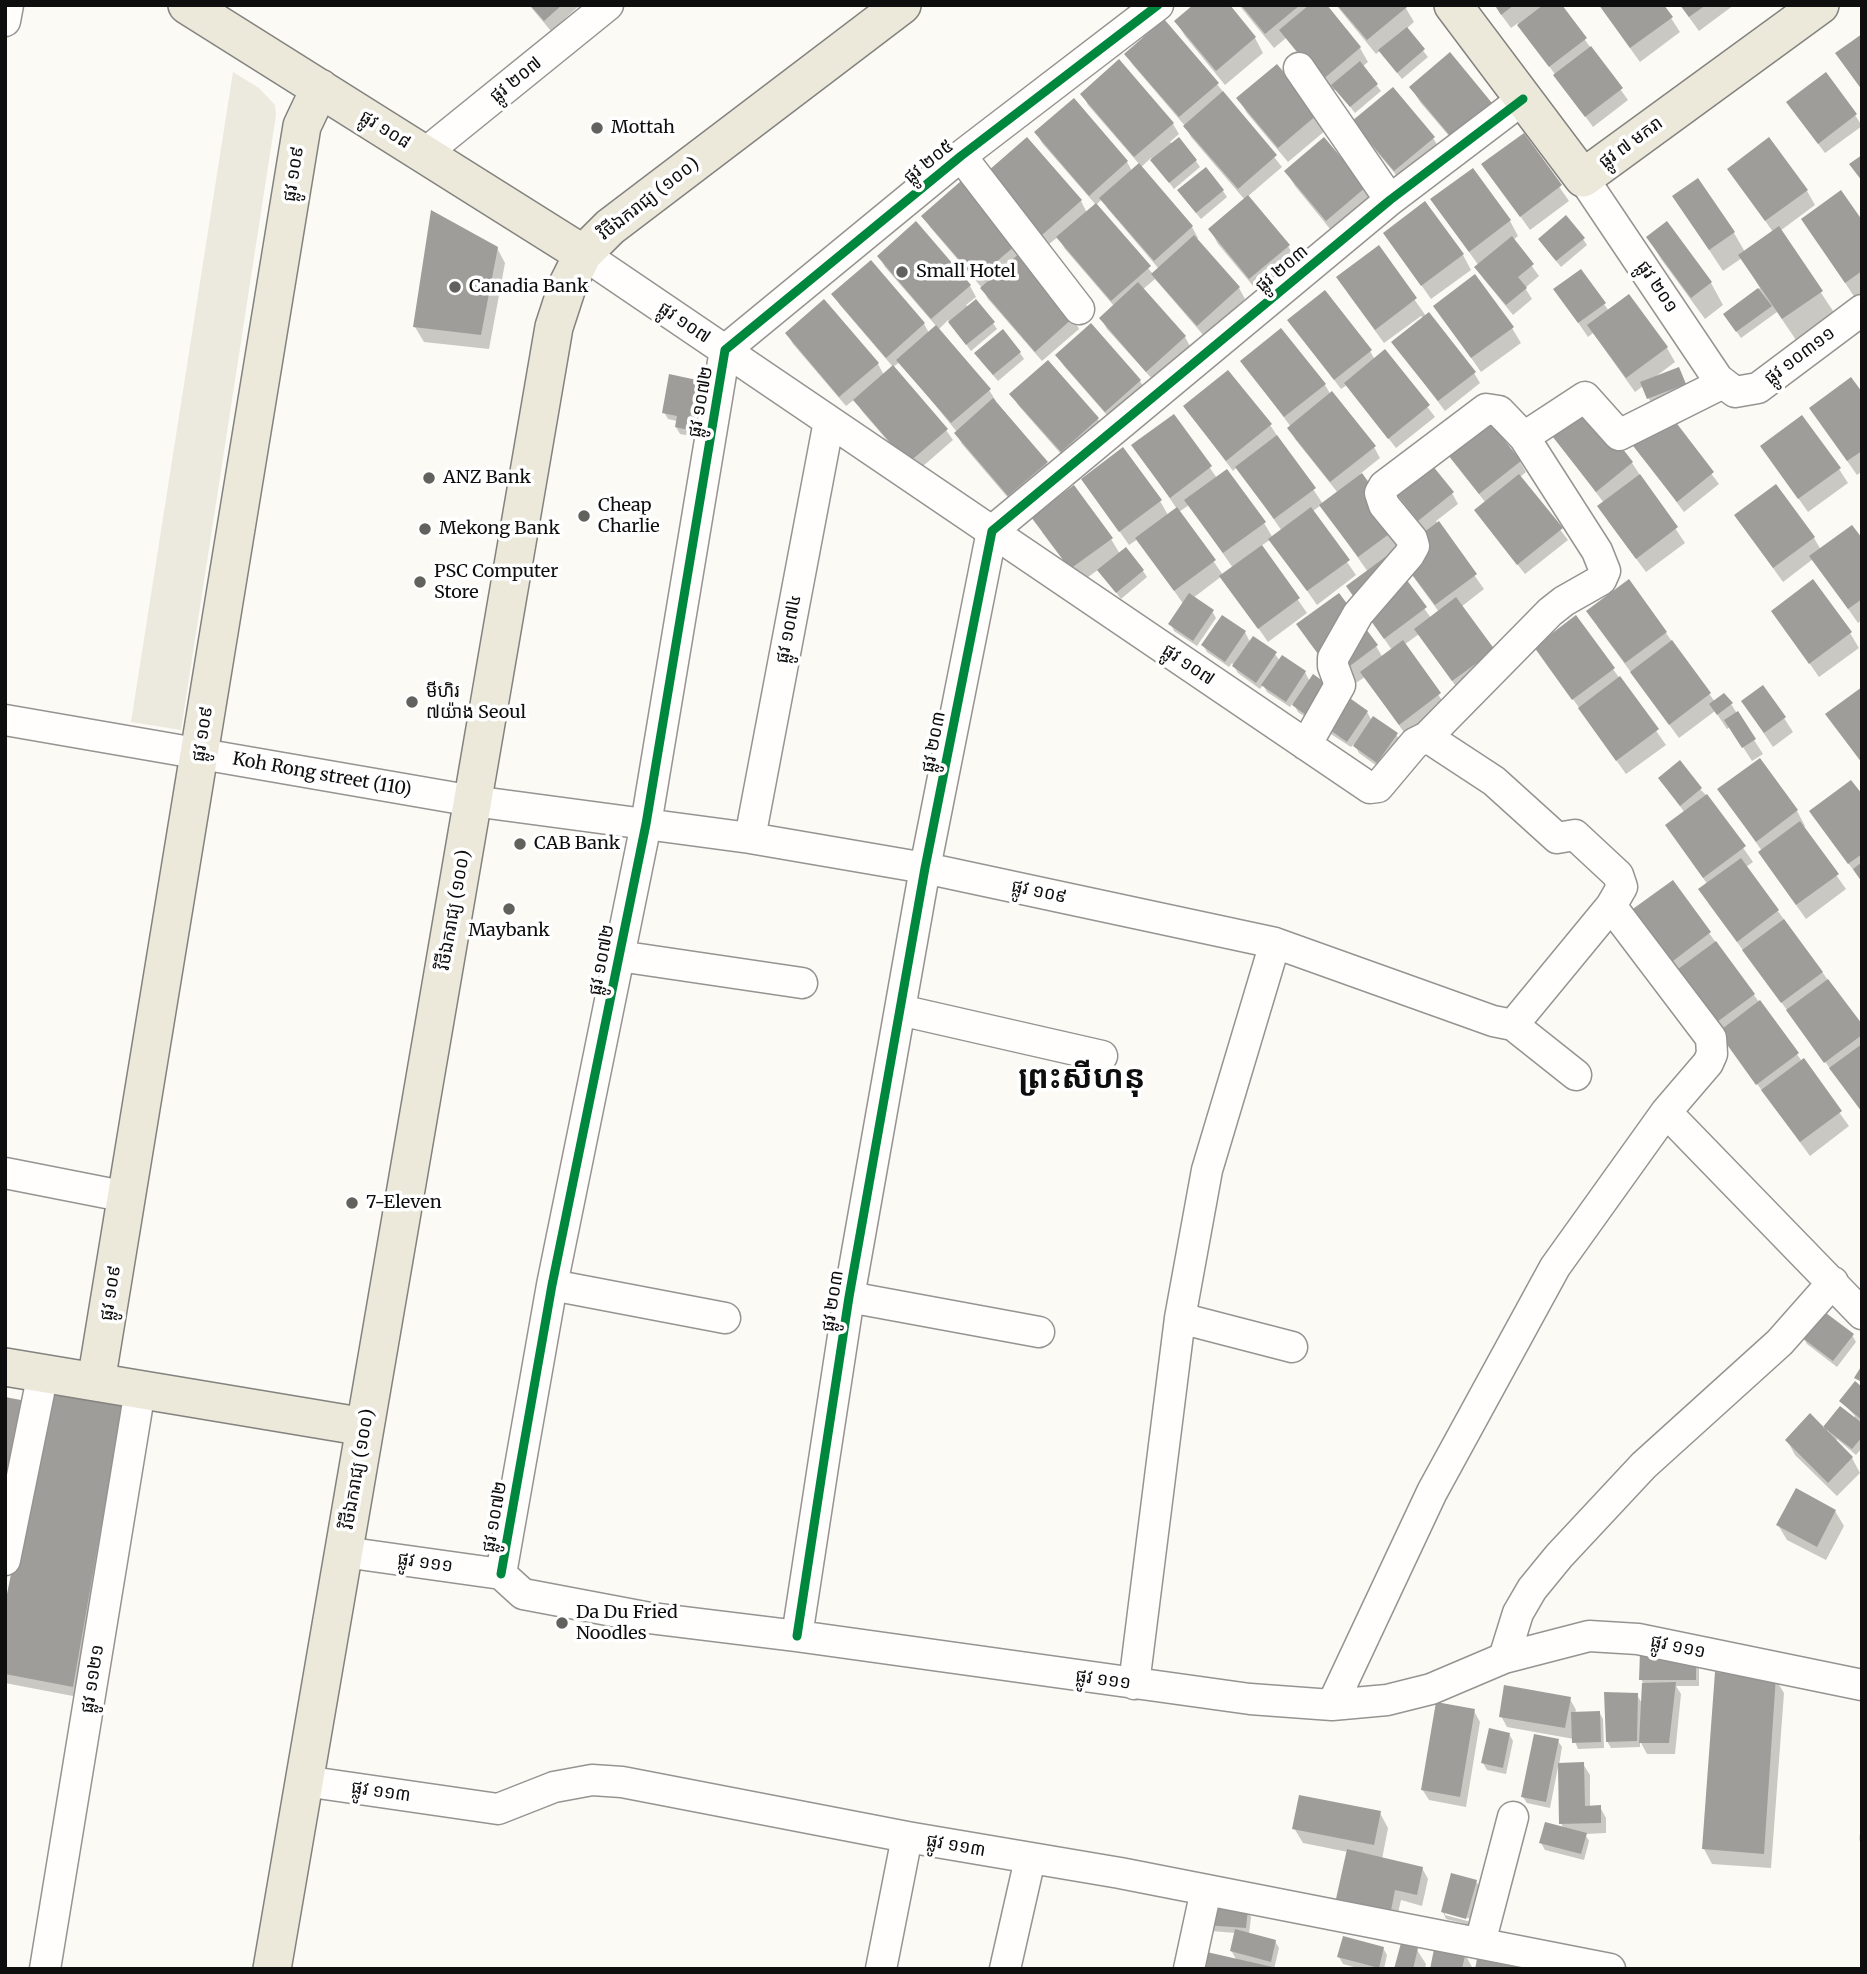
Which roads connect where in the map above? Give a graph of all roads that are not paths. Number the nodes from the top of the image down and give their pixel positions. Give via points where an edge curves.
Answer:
1 (8, 5) edge
2 (608, 5) edge
3 (902, 5) edge
4 (1158, 5) edge
5 (1454, 5) edge
6 (1820, 5) edge
7 (189, 6) edge
8 (5, 21) edge
9 (1298, 68) dead end
10 (320, 88) junction
11 (1523, 99) junction
12 (424, 154) junction
13 (961, 156) junction
14 (1583, 178) junction
15 (1390, 200) junction
16 (583, 254) junction
17 (1079, 309) dead end
18 (1862, 310) edge
19 (725, 350) junction
20 (1729, 387) junction
21 (829, 421) junction
22 (1524, 437) junction
23 (992, 531) junction
24 (5, 720) edge
25 (1427, 737) junction
26 (1306, 745) junction
27 (200, 754) junction
28 (472, 801) junction
29 (646, 824) junction
30 (750, 838) junction
31 (925, 868) junction
32 (1611, 906) junction
33 (1275, 943) junction
34 (619, 956) junction
35 (802, 983) dead end
36 (900, 1010) junction
37 (1513, 1025) junction
38 (1101, 1056) dead end
39 (1576, 1075) dead end
40 (1666, 1112) junction
41 (5, 1173) edge
42 (127, 1197) junction
43 (1833, 1282) junction
44 (552, 1285) junction
45 (849, 1297) junction
46 (1862, 1314) edge
47 (725, 1318) dead end
48 (1180, 1318) junction
49 (1040, 1332) dead end
50 (1292, 1347) dead end
51 (5, 1367) edge
52 (43, 1373) junction
53 (96, 1382) junction
54 (140, 1390) junction
55 (365, 1427) junction
56 (344, 1552) junction
57 (5, 1560) edge
58 (501, 1574) junction
59 (797, 1636) junction
60 (1504, 1658) junction
61 (1134, 1684) junction
62 (1862, 1685) edge
63 (1332, 1705) junction
64 (304, 1781) junction
65 (1513, 1817) dead end
66 (907, 1838) junction
67 (1030, 1860) junction
68 (1206, 1890) junction
69 (1480, 1943) junction
70 (45, 1969) edge
71 (272, 1969) edge
72 (881, 1969) edge
73 (1004, 1969) edge
74 (1189, 1969) edge
75 (1610, 1969) edge

1 - 8 street
2 - 12 street, ផ្លូវ ២០៧
3 - 16 main road, វិថីឯករាជ្យ (១០០) via 610,227
4 - 13 street, ផ្លូវ ២០៥
5 - 11 main road, ផ្លូវ ៧ មករា
6 - 14 main road, ផ្លូវ ៧ មករា
7 - 10 main road, ផ្លូវ ១០៨
9 - 15 street
10 - 12 main road, ផ្លូវ ១០៨
10 - 27 main road, ផ្លូវ ១០៩ via 302,126
11 - 14 main road, ផ្លូវ ៧ មករា
11 - 15 street, ផ្លូវ ២០៣
12 - 16 main road, ផ្លូវ ១០៨
13 - 17 street
13 - 19 street, ផ្លូវ ២០៥
14 - 20 street, ផ្លូវ ២០១ via 1718,379
15 - 23 street, ផ្លូវ ២០៣
16 - 19 street, ផ្លូវ ១០៧
16 - 28 main road, វិថីឯករាជ្យ (១០០) via 554,327
18 - 20 street, ផ្លូវ ១០៣១១ via 1758,388
19 - 21 street, ផ្លូវ ១០៧
19 - 29 street, ផ្លូវ ១០៧២
20 - 22 street, ផ្លូវ ១០៣១១ via 1619,435 1585,397
21 - 23 street, ផ្លូវ ១០៧
21 - 30 street, ផ្លូវ ១០៧៤
22 - 25 street via 1605,571 1601,580 1550,612
22 - 26 street via 1499,411 1486,409 1384,486 1380,494 1384,505 1414,546 1357,614 1333,658 1340,685
23 - 26 street, ផ្លូវ ១០៧
23 - 31 street, ផ្លូវ ២០៣
24 - 27 street, Koh Rong street (110)
25 - 26 street, ផ្លូវ ១០៧ via 1415,743 1374,788
25 - 32 street via 1494,781 1558,838 1575,835 1618,875 1622,887
27 - 28 street, Koh Rong street (110)
27 - 42 main road, ផ្លូវ ១០៩
28 - 29 street, ផ្លូវ ១០៩
28 - 55 main road, វិថីឯករាជ្យ (១០០)
29 - 30 street, ផ្លូវ ១០៩
29 - 34 street, ផ្លូវ ១០៧២
30 - 31 street, ផ្លូវ ១០៩
31 - 33 street, ផ្លូវ ១០៩
31 - 36 street, ផ្លូវ ២០៣
32 - 37 street
32 - 40 street via 1711,1038 1709,1063
33 - 37 street, ផ្លូវ ១០៩
33 - 48 street via 1207,1170
34 - 35 street
34 - 44 street, ផ្លូវ ១០៧២
36 - 38 street
36 - 45 street, ផ្លូវ ២០៣
37 - 39 street, ផ្លូវ ១០៩
40 - 43 street
40 - 63 street via 1555,1266 1432,1492
41 - 42 street
42 - 53 main road, ផ្លូវ ១០៩
43 - 46 street
43 - 60 street via 1780,1342 1644,1465 1559,1556 1518,1614
44 - 47 street
44 - 58 street, ផ្លូវ ១០៧២
45 - 49 street
45 - 59 street, ផ្លូវ ២០៣
48 - 50 street
48 - 61 street
51 - 52 main road
52 - 53 main road
52 - 57 street
53 - 54 main road
54 - 55 main road
54 - 70 street, ផ្លូវ ១១២១
55 - 56 main road, វិថីឯករាជ្យ (១០០)
56 - 58 street, ផ្លូវ ១១១
56 - 64 main road, វិថីឯករាជ្យ (១០០)
58 - 59 street, ផ្លូវ ១១១ via 523,1594 650,1618
59 - 61 street, ផ្លូវ ១១១
60 - 62 street, ផ្លូវ ១១១ via 1588,1636 1638,1639
60 - 63 street, ផ្លូវ ១១១ via 1431,1689 1387,1700
61 - 63 street, ផ្លូវ ១១១
64 - 66 street, ផ្លូវ ១១៣ via 498,1809 554,1787 592,1780 622,1782
64 - 71 main road, វិថីឯករាជ្យ (១០០)
65 - 69 street
66 - 67 street, ផ្លូវ ១១៣
66 - 72 street
67 - 68 street, ផ្លូវ ១១៣
67 - 73 street
68 - 69 street, ផ្លូវ ១១៣
68 - 74 street
69 - 75 street, ផ្លូវ ១១៣

